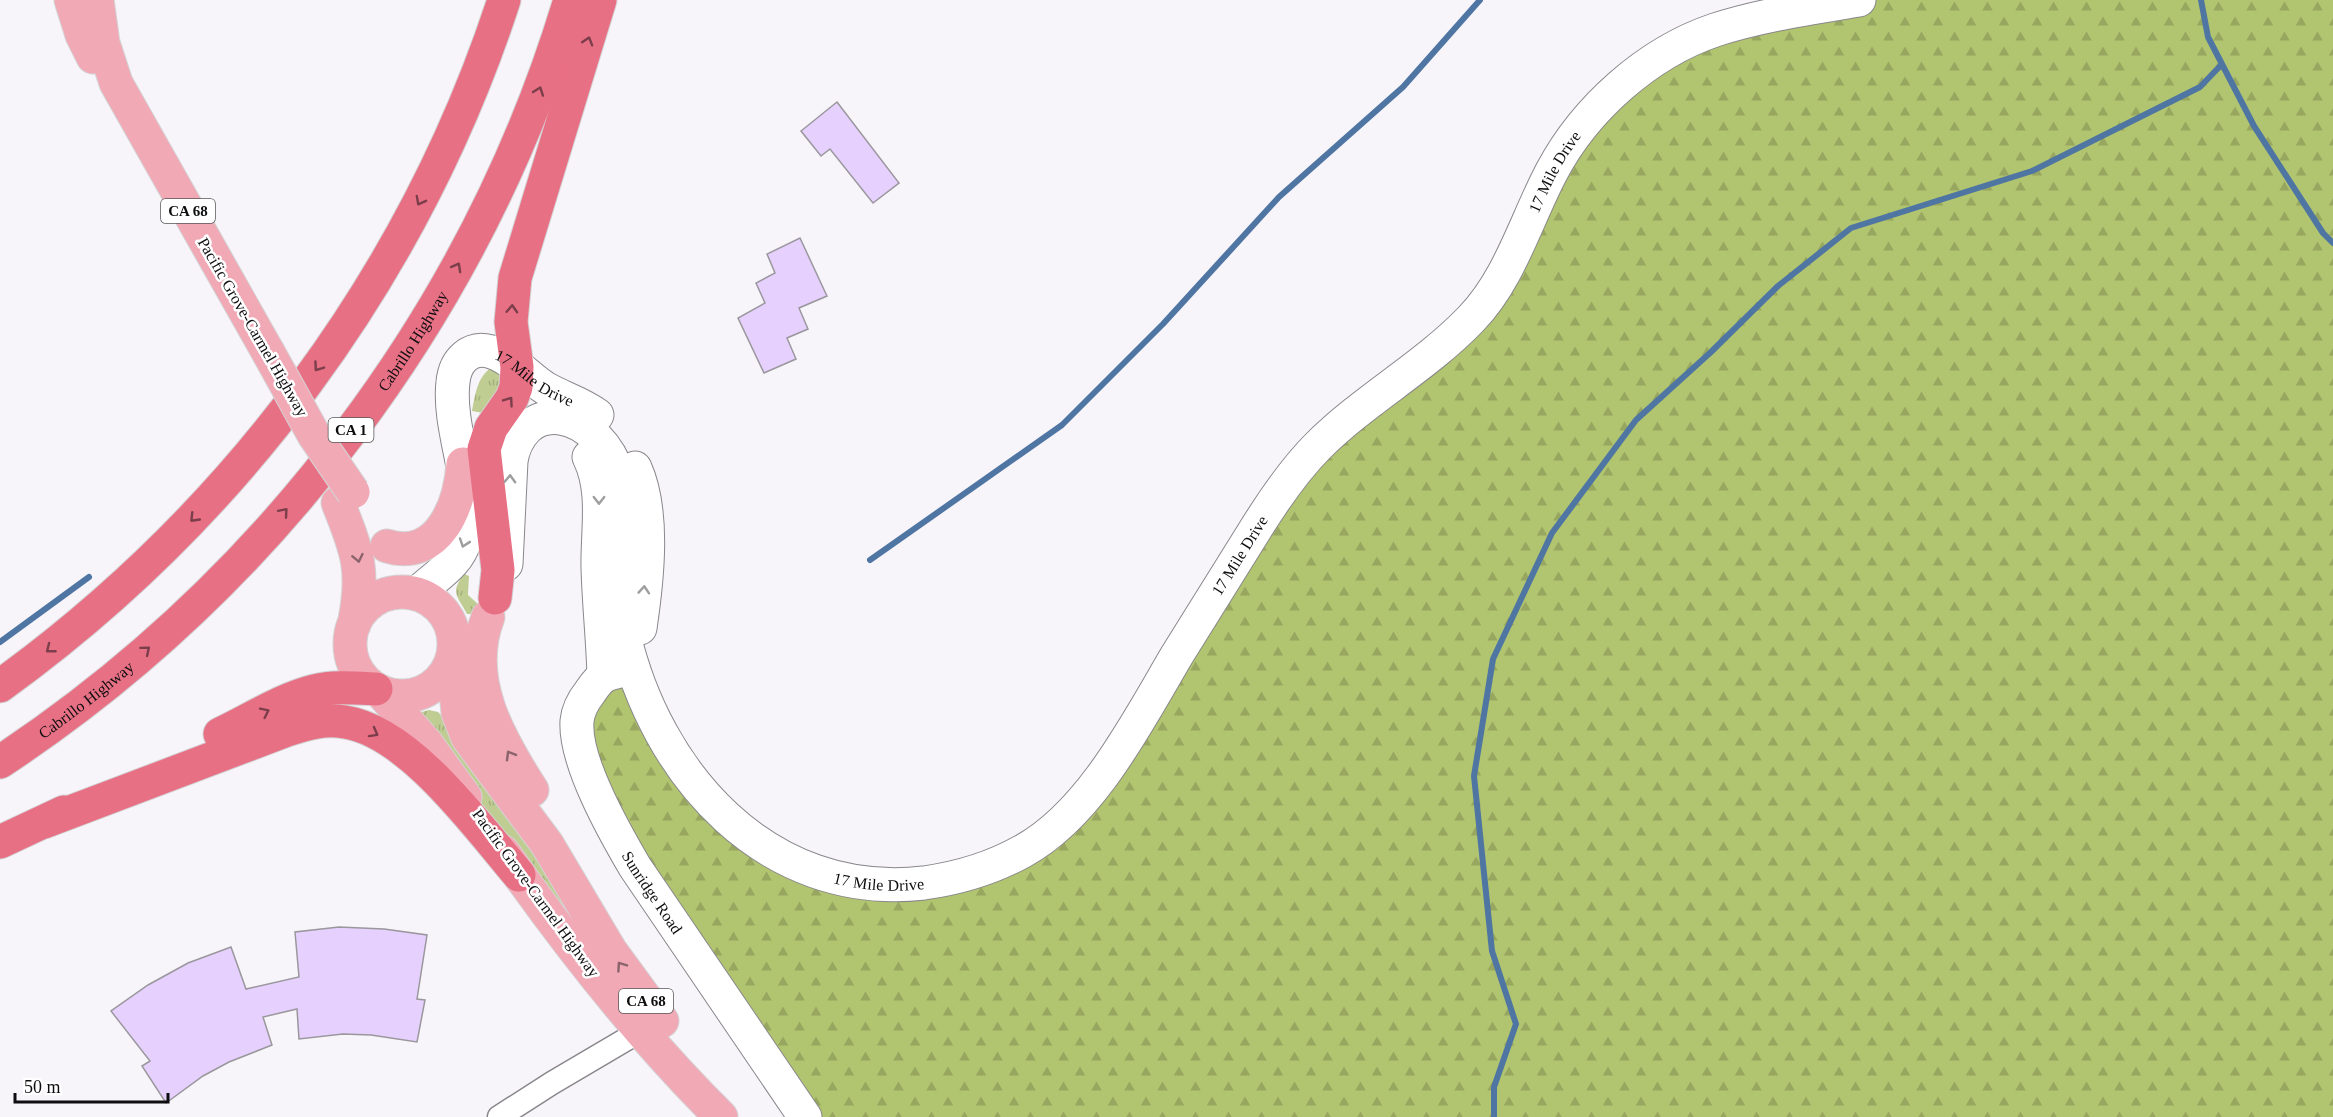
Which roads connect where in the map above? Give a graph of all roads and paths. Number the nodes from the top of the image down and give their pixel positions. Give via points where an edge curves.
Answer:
1 (71, 0) edge
2 (97, 0) edge
3 (486, 0) edge
4 (504, 0) edge
5 (570, 0) edge
6 (600, 0) edge
7 (1859, 0) edge
8 (122, 94) junction
9 (446, 149) junction
10 (517, 367) junction
11 (463, 464) junction
12 (345, 497) junction
13 (387, 546) junction
14 (414, 593) junction
15 (491, 608) junction
16 (354, 627) junction
17 (452, 661) junction
18 (618, 672) junction
19 (0, 686) edge
20 (378, 690) junction
21 (0, 762) edge
22 (44, 822) junction
23 (0, 842) edge
24 (519, 875) junction
25 (571, 883) junction
26 (642, 1030) junction
27 (499, 1117) edge
28 (721, 1117) edge
29 (726, 1117) edge
30 (805, 1117) edge

1 - 8 main road, Pacific Grove-Carmel Highway / CA 68 via 88,49
2 - 8 main road, Pacific Grove-Carmel Highway / CA 68 via 105,51
3 - 9 highway
4 - 9 highway
21 -> 5 highway, Cabrillo Highway / CA 1 via 100,688 192,608 255,546 368,408 417,335 482,220 536,97
10 -> 6 highway via 511,322 515,278
7 - 18 main road, 17 Mile Drive via 1715,30 1682,44 1645,67 1604,102 1569,142 1501,277 1475,315 1319,445 1296,470 1104,774 1044,840 1017,855 987,870 910,884 875,885 808,870 748,836 722,815 677,760 660,729
8 - 12 main road, Pacific Grove-Carmel Highway / CA 68, bridge
9 -> 19 highway via 406,228 361,303 258,446 137,574 70,633
10 - 11 main road, 17 Mile Drive via 498,354 483,350 469,353 459,363 452,393
15 -> 10 highway via 498,570 484,449 491,428 514,393
18 -> 10 main road, 17 Mile Drive via 643,610 647,526 639,477 620,439 598,415 546,388
11 - 13 main road via 456,502 439,532 412,548
11 -> 14 main road, 17 Mile Drive via 468,518 465,542 454,562
12 - 13 main road, Pacific Grove-Carmel Highway / CA 68
12 -> 16 main road, Pacific Grove-Carmel Highway / CA 68 via 360,565
13 - 14 main road, Pacific Grove-Carmel Highway / CA 68
14 - 16 main road via 393,592 376,600 363,611
14 - 17 main road, CA 68 via 428,598 447,618 453,633
15 - 17 main road via 476,639
15 -> 18 main road via 507,560 512,453 523,431 553,431 576,442 587,453 597,475 603,630
25 -> 15 main road via 548,820 503,743 488,705 479,652
16 - 20 main road, CA 68 via 353,662 362,677
17 - 20 main road via 443,677 422,692 402,696
17 - 25 main road, Pacific Grove-Carmel Highway / CA 68 via 458,713 465,731
18 - 30 main road, Sunridge Road via 583,703 577,720 586,765 611,826 648,887
22 -> 20 highway via 294,698 328,689
20 - 24 main road, Pacific Grove-Carmel Highway / CA 68 via 436,756
22 - 23 highway
22 -> 24 highway via 287,730 318,721 343,721 370,730 418,763 441,784
24 - 26 main road, Pacific Grove-Carmel Highway / CA 68
29 -> 25 main road, Pacific Grove-Carmel Highway / CA 68 via 610,950
26 - 27 street
26 - 28 main road, Pacific Grove-Carmel Highway / CA 68

